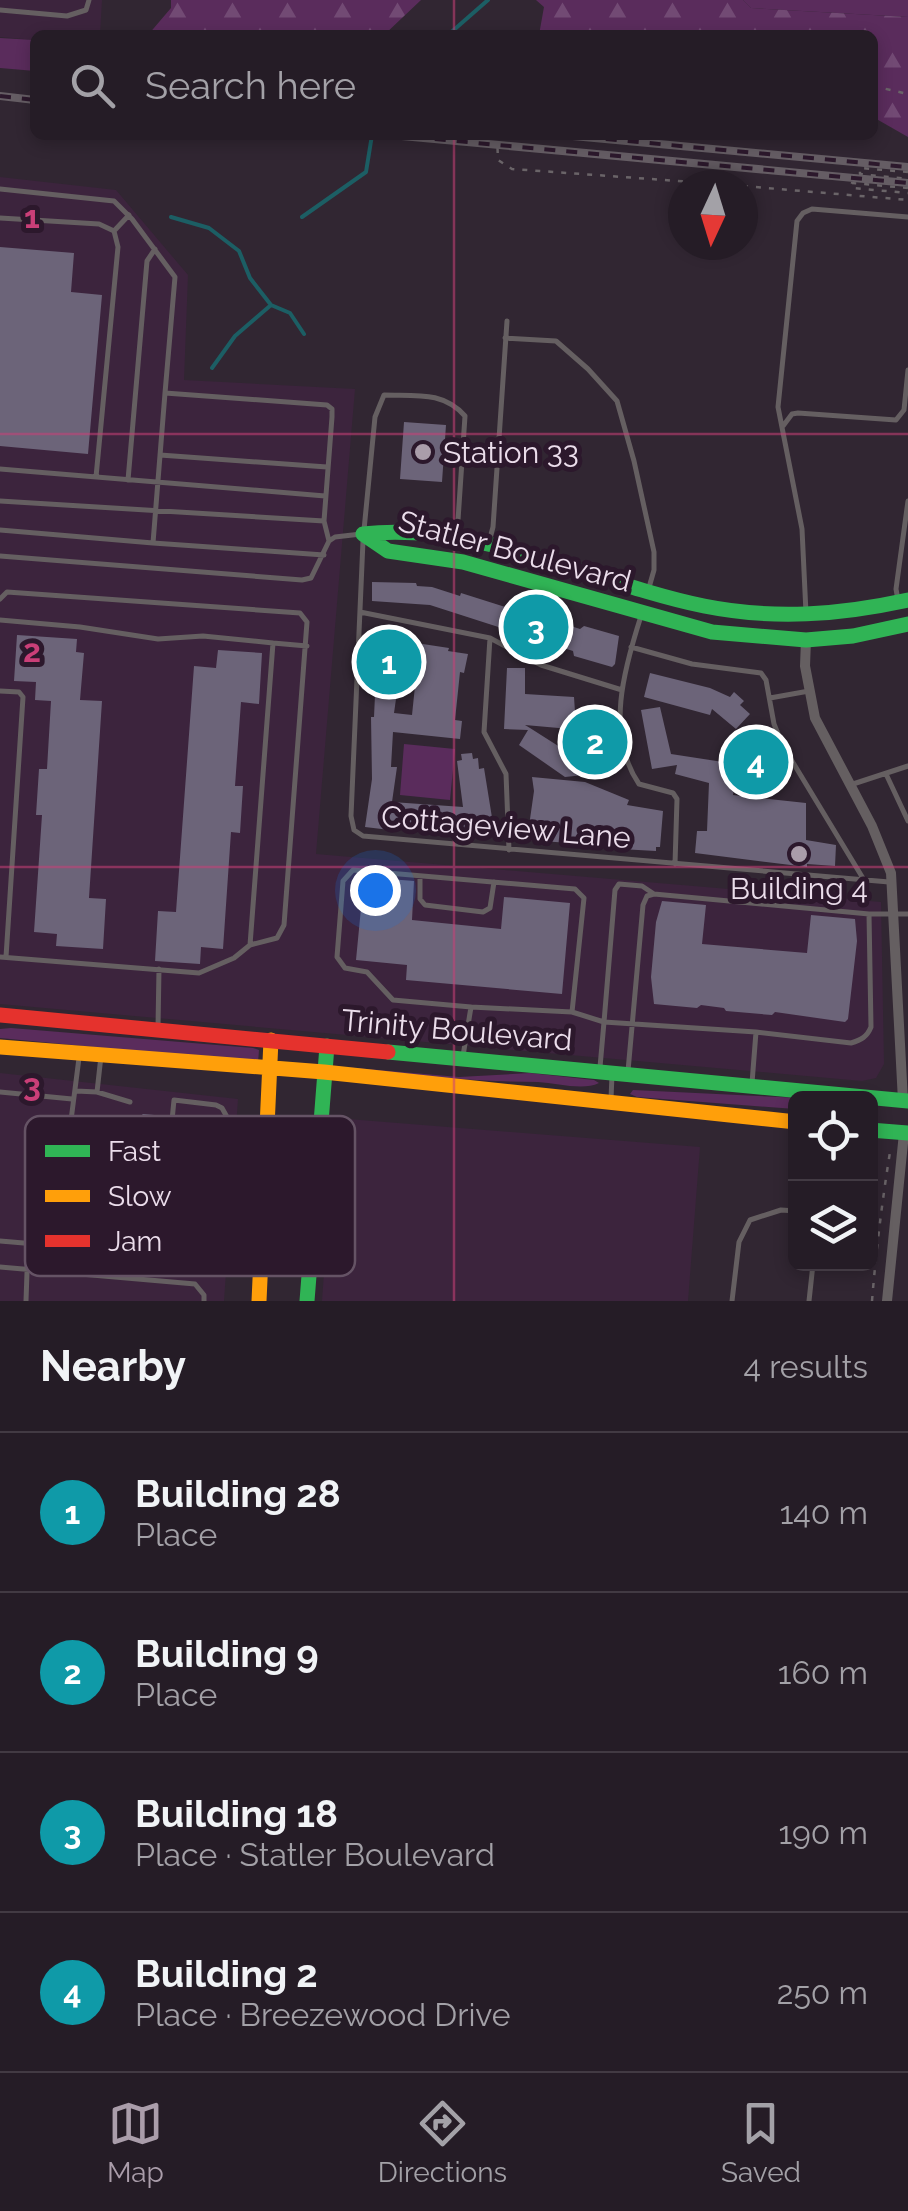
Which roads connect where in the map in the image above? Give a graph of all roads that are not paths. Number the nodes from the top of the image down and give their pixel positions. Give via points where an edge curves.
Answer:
1 (89, 0) edge
2 (0, 10) edge
3 (0, 189) edge
4 (129, 216) junction
5 (908, 217) edge
6 (0, 218) edge
7 (114, 231) junction
8 (155, 249) junction
9 (507, 321) dead end
10 (506, 338) junction
11 (908, 370) edge
12 (165, 392) junction
13 (782, 428) junction
14 (160, 454) junction
15 (328, 467) junction
16 (0, 469) edge
17 (96, 477) junction
18 (128, 480) junction
19 (158, 482) junction
20 (326, 496) junction
21 (0, 501) edge
22 (908, 501) edge
23 (156, 513) junction
24 (324, 522) junction
25 (0, 530) edge
26 (364, 534) junction
27 (456, 539) junction
28 (329, 541) junction
29 (153, 543) junction
30 (488, 546) junction
31 (324, 555) junction
32 (0, 556) edge
33 (647, 592) junction
34 (0, 599) edge
35 (903, 601) edge
36 (360, 612) junction
37 (642, 614) junction
38 (807, 618) junction
39 (0, 620) edge
40 (908, 624) edge
41 (490, 638) junction
42 (806, 640) junction
43 (273, 643) junction
44 (307, 646) junction
45 (631, 647) junction
46 (622, 690) junction
47 (0, 691) edge
48 (809, 691) junction
49 (770, 698) junction
50 (908, 766) edge
51 (886, 773) junction
52 (850, 785) junction
53 (908, 821) edge
54 (509, 850) junction
55 (674, 864) junction
56 (420, 876) junction
57 (864, 880) junction
58 (494, 882) junction
59 (892, 883) junction
60 (654, 894) junction
61 (869, 914) junction
62 (908, 914) edge
63 (894, 916) junction
64 (250, 945) junction
65 (3, 957) edge
66 (160, 970) junction
67 (471, 1007) junction
68 (572, 1012) junction
69 (0, 1014) edge
70 (604, 1022) junction
71 (631, 1022) junction
72 (158, 1030) junction
73 (756, 1032) junction
74 (271, 1040) junction
75 (327, 1046) junction
76 (0, 1047) edge
77 (79, 1053) junction
78 (101, 1056) junction
79 (462, 1059) junction
80 (270, 1068) junction
81 (324, 1072) junction
82 (613, 1072) junction
83 (752, 1086) junction
84 (76, 1091) junction
85 (0, 1092) edge
86 (97, 1092) junction
87 (73, 1099) junction
88 (906, 1101) edge
89 (130, 1102) dead end
90 (611, 1103) junction
91 (71, 1116) edge
92 (172, 1116) edge
93 (226, 1116) edge
94 (268, 1116) edge
95 (321, 1116) edge
96 (788, 1121) edge
97 (878, 1131) edge
98 (906, 1133) edge
99 (788, 1211) edge
100 (0, 1241) edge
101 (25, 1244) edge
102 (0, 1268) edge
103 (25, 1270) edge
104 (812, 1271) edge
105 (27, 1276) edge
106 (99, 1276) edge
107 (260, 1276) edge
108 (308, 1276) edge
109 (26, 1301) edge
110 (204, 1301) edge
111 (259, 1301) edge
112 (306, 1301) edge
113 (732, 1301) edge
114 (809, 1301) edge
115 (887, 1301) edge

1 - 2 lane via 86,10 66,16
3 - 4 lane via 110,199
4 - 7 lane
4 - 8 lane
5 - 13 lane via 812,209 799,216 778,407
6 - 7 lane via 99,224
7 - 17 lane via 118,247
8 - 12 lane via 175,277
8 - 18 lane via 147,261
9 - 10 lane
10 - 30 lane
10 - 33 lane via 556,342 616,400 654,552
11 - 13 lane via 904,410 896,420 798,413
12 - 14 lane
12 - 15 lane via 327,405
13 - 38 lane via 802,530
14 - 15 lane
14 - 19 lane
15 - 20 lane
16 - 17 lane
17 - 18 lane
18 - 19 lane
19 - 20 lane
19 - 23 lane
20 - 24 lane
21 - 23 lane
22 - 35 lane via 896,589
23 - 24 lane
23 - 29 lane
24 - 28 lane
25 - 29 lane
26 - 27 main road, Statler Boulevard via 392,529
26 - 27 lane, Cottageview Lane via 375,417 384,396 424,396 452,401 465,416
26 - 28 lane
26 - 36 lane, Cottageview Lane
26 - 37 main road, Statler Boulevard via 388,551 463,562
27 - 30 main road, Statler Boulevard
28 - 31 lane
29 - 31 lane
30 - 33 main road, Statler Boulevard
31 - 32 lane via 311,578 302,580
33 - 37 main road
33 - 38 main road, Statler Boulevard via 713,610
34 - 44 lane via 7,592 300,613 308,622
35 - 38 main road, Statler Boulevard
36 - 41 lane
36 - 54 lane, Cottageview Lane via 354,830
37 - 42 main road, Statler Boulevard via 712,632
37 - 45 lane
38 - 42 main road
39 - 43 lane via 158,639
40 - 42 main road, Statler Boulevard
41 - 46 lane via 541,665
41 - 54 lane via 484,732 506,774
42 - 48 street
43 - 44 lane
43 - 64 lane
44 - 64 lane via 284,925 277,938
45 - 46 lane
45 - 49 lane via 761,673
46 - 55 lane via 632,774 639,784 677,798
47 - 65 lane via 23,696
48 - 49 lane
48 - 52 street via 815,718
49 - 57 lane via 783,746
50 - 51 lane
51 - 52 lane
51 - 53 lane
52 - 59 street
54 - 55 lane, Cottageview Lane
55 - 57 lane, Cottageview Lane
56 - 58 lane
56 - 58 lane via 424,905 483,912 490,908
56 - 67 lane via 353,870 343,882 336,956 345,968 366,972 393,1000
57 - 59 lane, Cottageview Lane
58 - 68 lane via 575,889 584,898
59 - 63 street
60 - 61 lane
60 - 70 lane via 642,886 619,884 615,890
60 - 71 lane via 643,905
61 - 63 lane
61 - 73 lane via 868,1036 851,1043
62 - 63 lane
63 - 88 street
64 - 66 lane via 198,973
65 - 66 lane
66 - 72 lane
67 - 68 lane
67 - 79 lane
68 - 70 lane
69 - 72 main road, Trinity Boulevard
70 - 71 lane
70 - 82 lane
71 - 73 lane
71 - 82 lane
72 - 74 main road, Trinity Boulevard
73 - 83 lane
74 - 75 main road, Trinity Boulevard
74 - 80 main road
75 - 79 main road, Trinity Boulevard
75 - 81 main road
76 - 77 main road, Trinity Boulevard
77 - 78 main road, Trinity Boulevard
77 - 84 lane
78 - 80 main road, Trinity Boulevard
78 - 86 lane
79 - 82 main road, Trinity Boulevard
80 - 81 main road, Trinity Boulevard
80 - 94 main road
81 - 90 main road, Trinity Boulevard
81 - 95 main road
82 - 83 main road, Trinity Boulevard
82 - 90 lane
83 - 88 main road, Trinity Boulevard
84 - 86 lane
84 - 87 lane
85 - 87 lane
86 - 89 lane
87 - 91 lane
88 - 98 main road
90 - 96 main road, Trinity Boulevard
92 - 93 lane via 174,1100 222,1108
97 - 98 main road
98 - 115 street
99 - 113 lane via 750,1220 739,1242
100 - 101 lane
102 - 103 lane
104 - 114 lane
105 - 109 lane
106 - 110 lane via 195,1284
107 - 111 main road
108 - 112 main road

